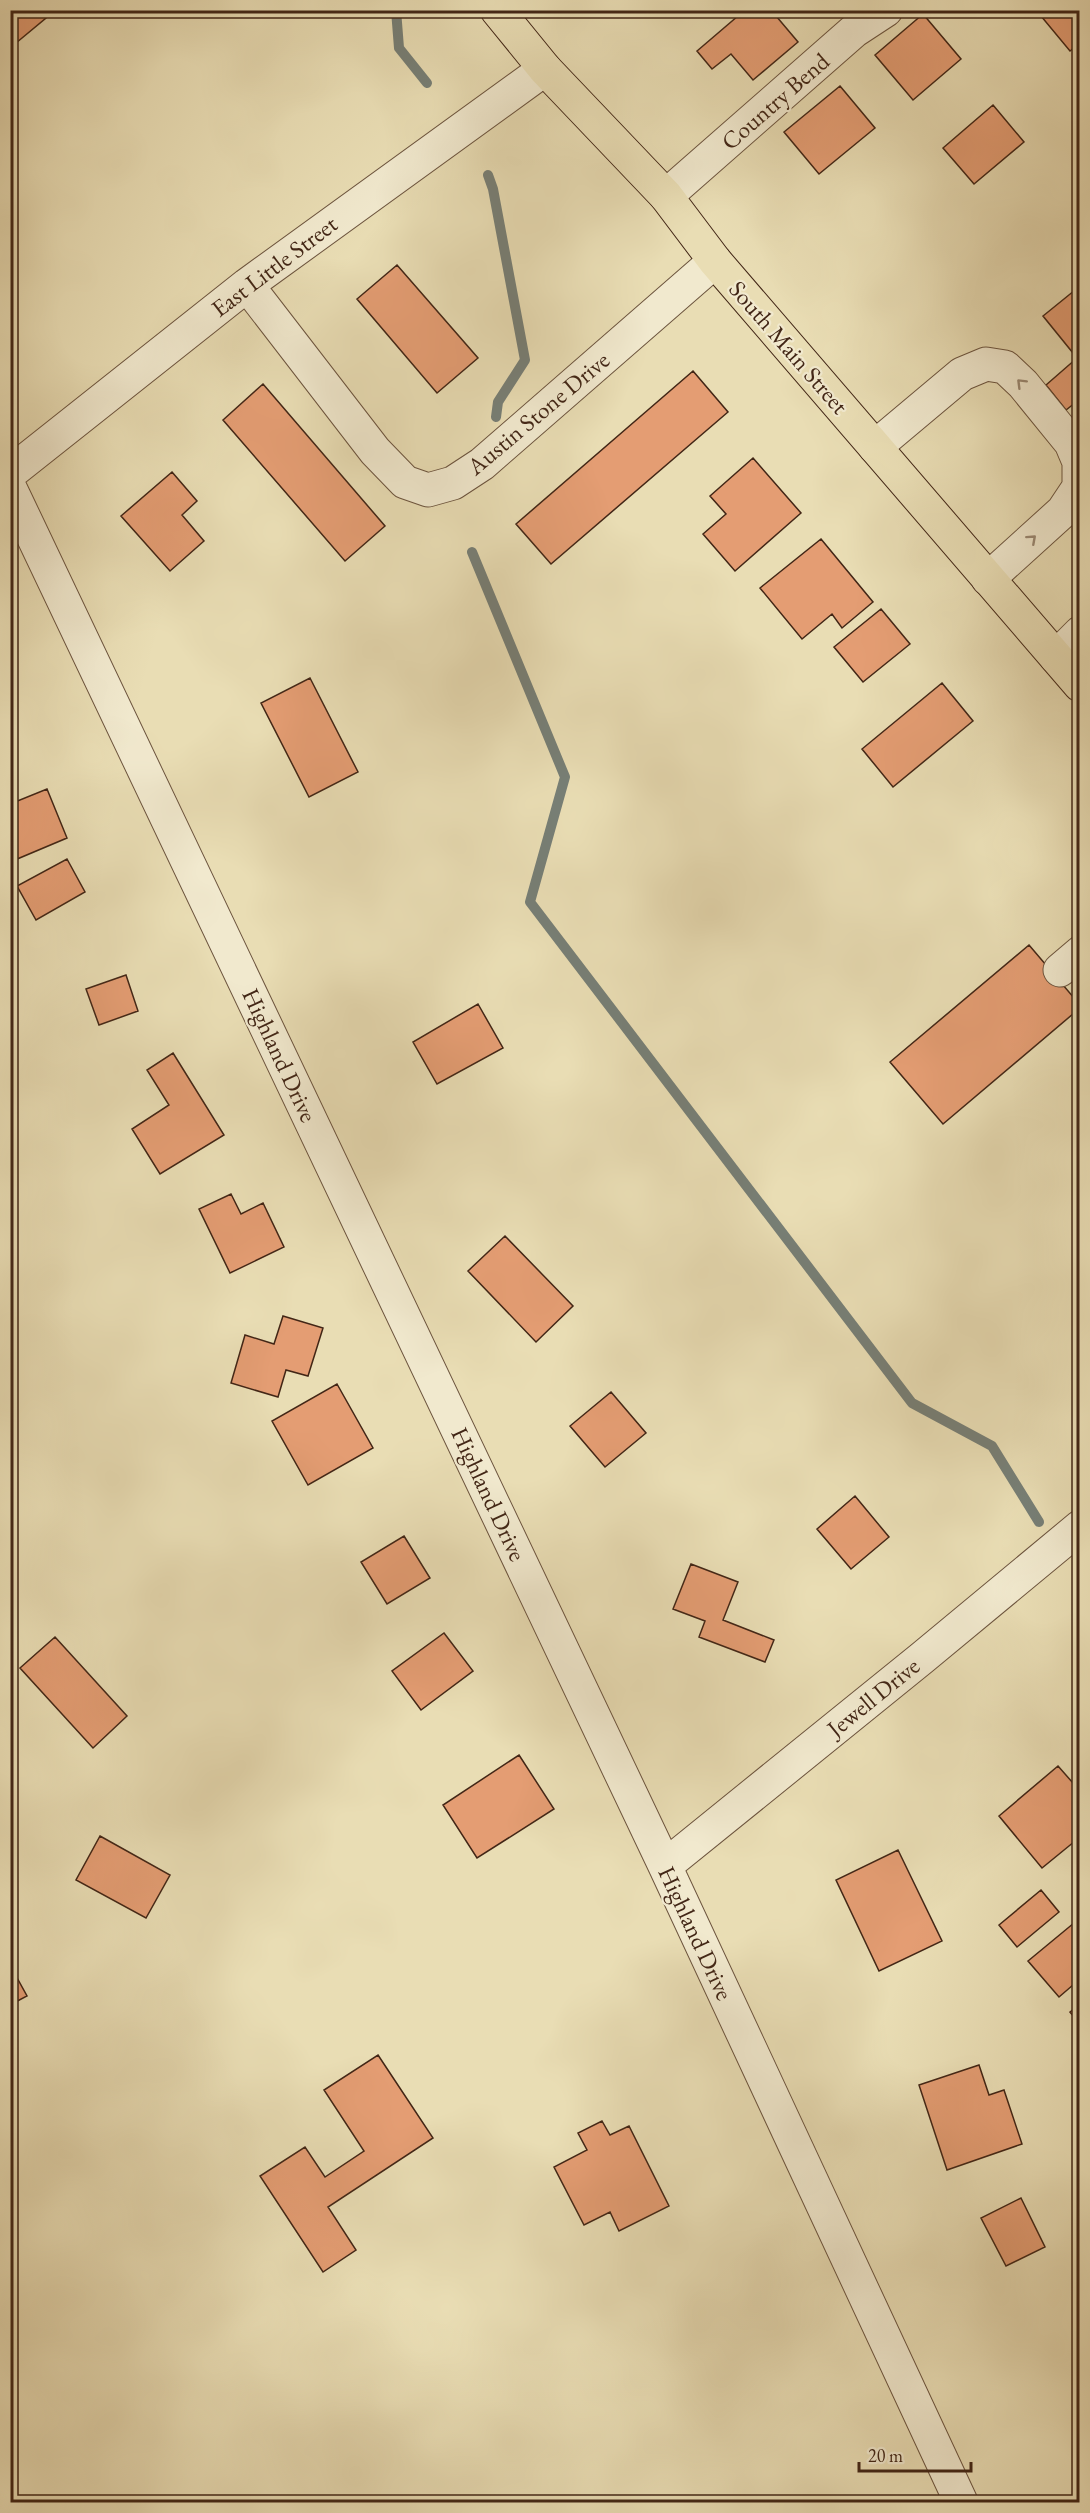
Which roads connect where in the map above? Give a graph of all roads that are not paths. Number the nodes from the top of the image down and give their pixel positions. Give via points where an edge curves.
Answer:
1 (497, 10) edge
2 (886, 10) edge
3 (545, 69) junction
4 (666, 196) junction
5 (715, 261) junction
6 (247, 285) junction
7 (875, 447) junction
8 (10, 473) edge
9 (10, 488) edge
10 (988, 579) junction
11 (1080, 633) edge
12 (1056, 657) junction
13 (1080, 685) edge
14 (1080, 1527) edge
15 (665, 1866) junction
16 (961, 2502) edge

1 - 3 main road, South Main Street
2 - 4 street, Country Bend via 854,31
3 - 4 main road, South Main Street
3 - 6 street, East Little Street
4 - 5 main road, South Main Street
5 - 6 street, Austin Stone Drive via 482,464 453,483 428,490 405,482 375,451
5 - 7 main road, South Main Street
6 - 8 street, East Little Street
7 - 10 main road, South Main Street
10 -> 7 street via 1063,512 1079,487 1079,462 1071,444 1023,384 1005,367 986,364 962,374
9 - 15 street, Highland Drive
10 - 12 main road, South Main Street
11 - 12 street
12 - 13 main road, South Main Street
14 - 15 street, Jewell Drive
15 - 16 street, Highland Drive

